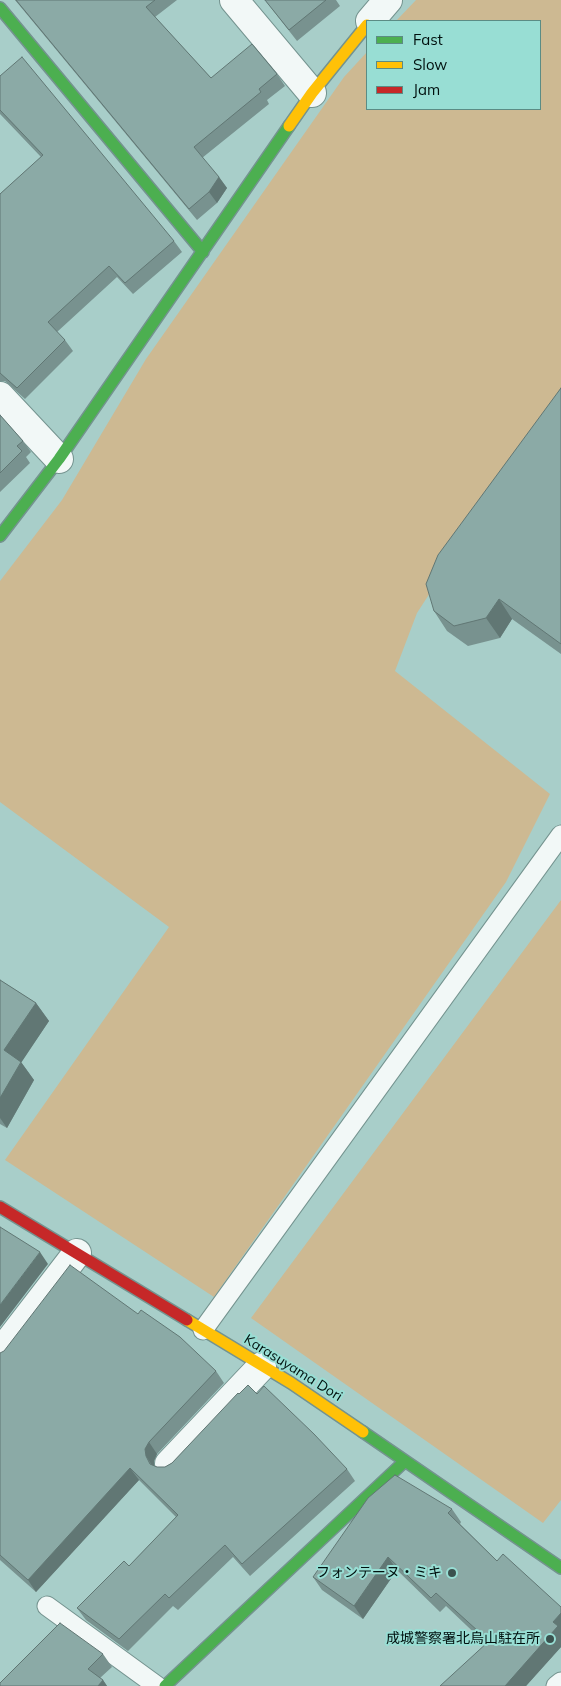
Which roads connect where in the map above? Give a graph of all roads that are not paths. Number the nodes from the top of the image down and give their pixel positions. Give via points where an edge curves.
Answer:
1 (234, 0) edge
2 (388, 0) edge
3 (0, 8) edge
4 (371, 20) edge
5 (366, 26) edge
6 (312, 93) junction
7 (203, 252) junction
8 (0, 396) edge
9 (59, 460) junction
10 (0, 536) edge
11 (561, 835) edge
12 (0, 1208) edge
13 (78, 1253) junction
14 (203, 1330) junction
15 (0, 1353) edge
16 (262, 1366) junction
17 (405, 1461) junction
18 (169, 1464) edge
19 (561, 1567) edge
20 (47, 1606) dead end
21 (561, 1682) edge
22 (157, 1686) edge
23 (165, 1686) edge
24 (556, 1686) edge

1 - 6 street
2 - 4 street
3 - 7 street
5 - 6 street
6 - 7 street
7 - 9 street
8 - 9 street
9 - 10 street
11 - 14 lane
12 - 13 street, Karasuyama Dori
13 - 14 street, Karasuyama Dori
13 - 15 street
14 - 16 street, Karasuyama Dori
16 - 17 street, Karasuyama Dori
16 - 18 street
17 - 19 street, Karasuyama Dori
17 - 23 street
20 - 22 lane
21 - 24 lane

